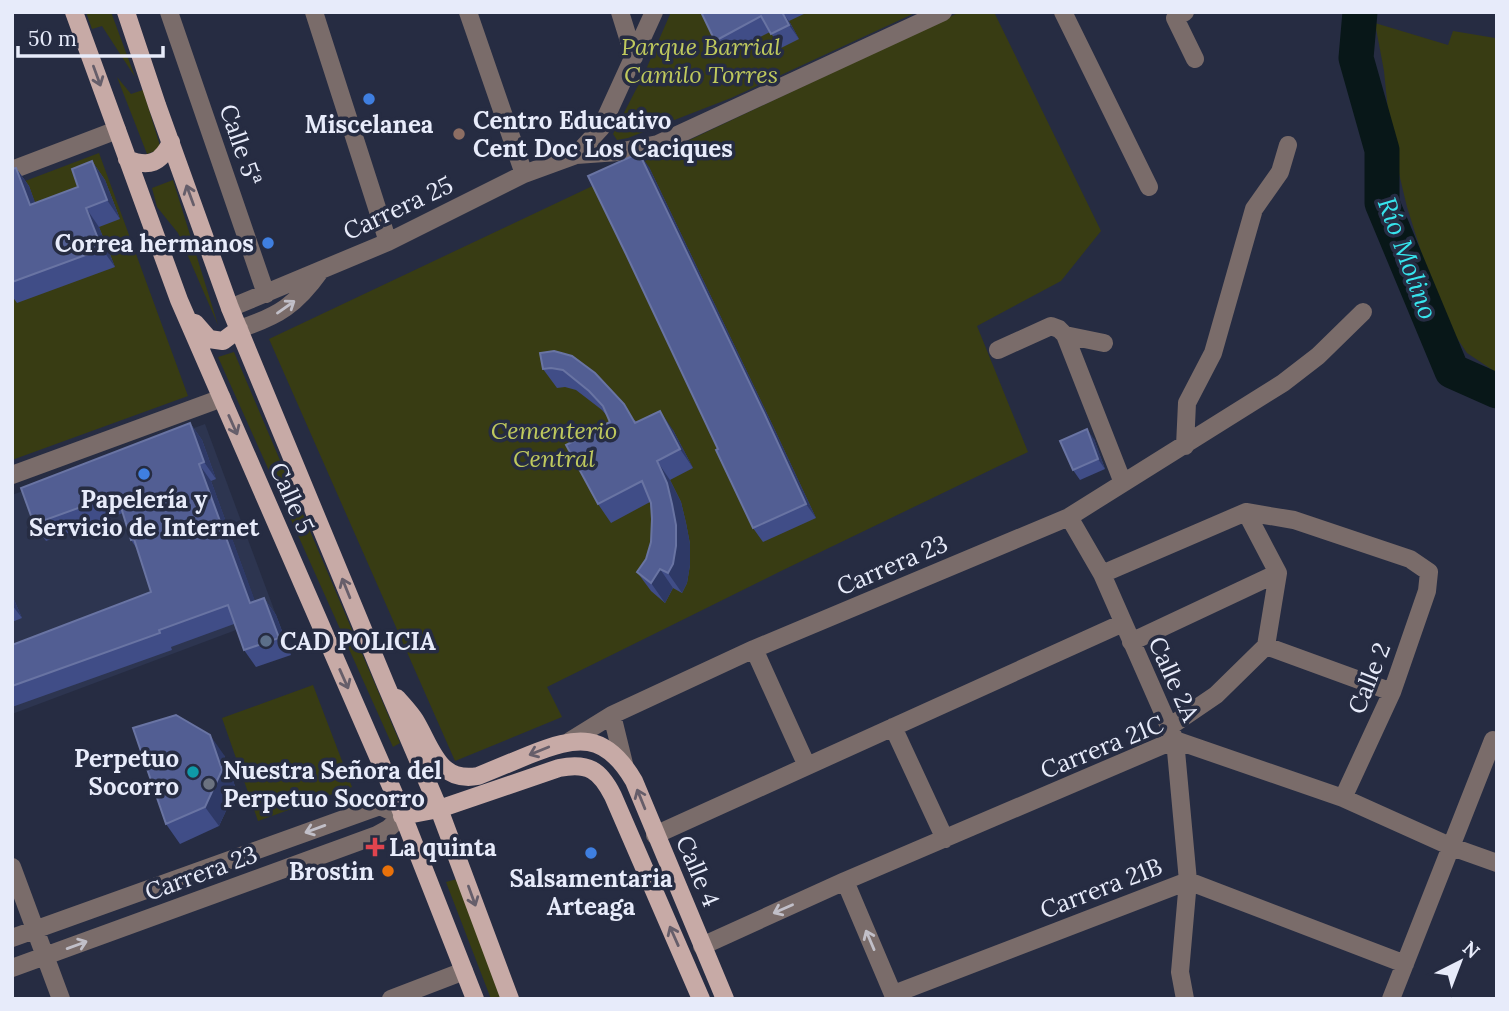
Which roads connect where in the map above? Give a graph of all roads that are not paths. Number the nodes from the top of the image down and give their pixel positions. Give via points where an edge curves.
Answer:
1 (74, 12) edge
2 (126, 12) edge
3 (169, 12) edge
4 (314, 12) edge
5 (468, 12) edge
6 (620, 12) edge
7 (654, 12) edge
8 (943, 12) edge
9 (1063, 12) edge
10 (1185, 12) edge
11 (634, 57) junction
12 (1195, 59) dead end
13 (117, 130) junction
14 (171, 142) junction
15 (1288, 145) dead end
16 (576, 155) junction
17 (127, 159) junction
18 (12, 170) edge
19 (524, 174) junction
20 (1149, 187) dead end
21 (388, 242) junction
22 (321, 270) junction
23 (266, 294) junction
24 (179, 300) junction
25 (230, 308) junction
26 (1363, 312) dead end
27 (239, 329) junction
28 (1065, 335) junction
29 (1104, 343) dead end
30 (998, 350) dead end
31 (222, 398) junction
32 (1185, 446) junction
33 (12, 475) edge
34 (1123, 483) junction
35 (1246, 512) junction
36 (1069, 517) junction
37 (1278, 573) junction
38 (1102, 575) junction
39 (1123, 624) junction
40 (1130, 642) junction
41 (1266, 646) junction
42 (754, 649) junction
43 (386, 685) junction
44 (1392, 692) junction
45 (612, 715) junction
46 (893, 727) junction
47 (1172, 733) junction
48 (1493, 740) dead end
49 (570, 741) junction
50 (624, 764) junction
51 (441, 766) joint
52 (807, 766) junction
53 (595, 771) joint
54 (1343, 798) junction
55 (439, 809) junction
56 (402, 816) junction
57 (655, 835) junction
58 (945, 839) junction
59 (1452, 847) junction
60 (1497, 863) edge
61 (12, 867) edge
62 (845, 881) junction
63 (1188, 881) junction
64 (35, 930) junction
65 (12, 938) edge
66 (702, 946) junction
67 (46, 957) junction
68 (1405, 964) junction
69 (12, 968) edge
70 (464, 971) junction
71 (894, 997) edge
72 (61, 999) edge
73 (391, 999) edge
74 (475, 999) edge
75 (510, 999) edge
76 (701, 999) edge
77 (725, 999) edge
78 (1185, 999) edge
79 (1391, 999) edge

1 -> 13 main road, Calle 5
2 - 14 main road, Calle 5
3 - 23 street, Calle 5ª
4 - 21 street
5 - 19 street
6 - 11 street
7 - 11 street, Carrera 25
8 - 16 street via 658,144
9 - 20 street
10 - 12 street via 1175,18
11 - 16 street, Carrera 25 via 601,128
13 - 17 main road, Calle 5
13 - 18 street
14 - 17 main road via 165,154 153,162
25 -> 14 main road, Calle 5
15 - 32 street via 1280,172 1254,209 1213,353 1188,403
16 - 19 street, Carrera 25
17 - 24 main road, Calle 5
19 - 21 street, Carrera 25
21 - 22 street, Carrera 25
22 - 23 street, Carrera 25
27 -> 22 street, Carrera 25 via 287,308
23 - 25 street, Carrera 25
24 - 27 main road via 209,340 223,341
24 - 31 main road, Calle 5
25 - 27 main road, Calle 5
26 - 32 street, Carrera 23 via 1283,383
43 -> 27 main road, Calle 5
28 - 29 street
28 - 30 street via 1051,326
28 - 34 street
31 - 33 street
31 -> 56 main road, Calle 5
32 - 34 street, Carrera 23
34 - 36 street, Carrera 23
35 - 37 street
35 - 38 street
35 - 44 street, Calle 2 via 1294,520 1410,559 1429,572 1427,591
36 - 38 street, Calle 2A
36 - 42 street, Carrera 23
37 - 40 street
37 - 41 street
38 - 39 street, Calle 2A
39 - 40 street, Calle 2A
39 - 46 street
40 - 47 street, Calle 2A
41 - 44 street
41 - 47 street
42 - 45 street, Carrera 23
42 - 52 street
43 - 51 main road, Calle 5 via 414,717
43 - 55 main road, Calle 5
44 - 54 street, Calle 2
45 - 49 street, Carrera 23
45 - 50 street
46 - 52 street
46 - 58 street
47 - 54 street, Carrera 21C
47 - 58 street, Carrera 21C
47 - 63 street, Calle 2A
48 - 59 street
49 - 50 main road, Carrera 23 via 598,745
49 -> 51 main road, Carrera 23 via 478,776 457,776
57 -> 50 main road, Calle 4
52 - 57 street
53 - 55 main road, Carrera 23 via 573,765 559,768
76 -> 53 main road, Calle 4 via 613,796
54 - 59 street, Carrera 21C
55 - 56 main road, Carrera 23
55 -> 75 main road, Calle 5
56 -> 64 street, Carrera 23 via 380,806
67 -> 56 street, Carrera 23 via 377,835
56 - 70 main road, Calle 5
57 - 66 main road, Calle 4
58 - 62 street, Carrera 21C
59 - 60 street, Carrera 21C
59 - 68 street
61 - 64 street
62 -> 66 street, Carrera 21C
71 -> 62 street
63 - 68 street, Carrera 21B
63 - 71 street, Carrera 21B
63 - 78 street, Calle 2A via 1180,972
64 - 65 street, Carrera 23
64 - 67 street
66 - 77 main road, Calle 4
67 - 69 street, Carrera 23
67 - 72 street
68 - 79 street
70 - 73 street
70 - 74 main road, Calle 5

